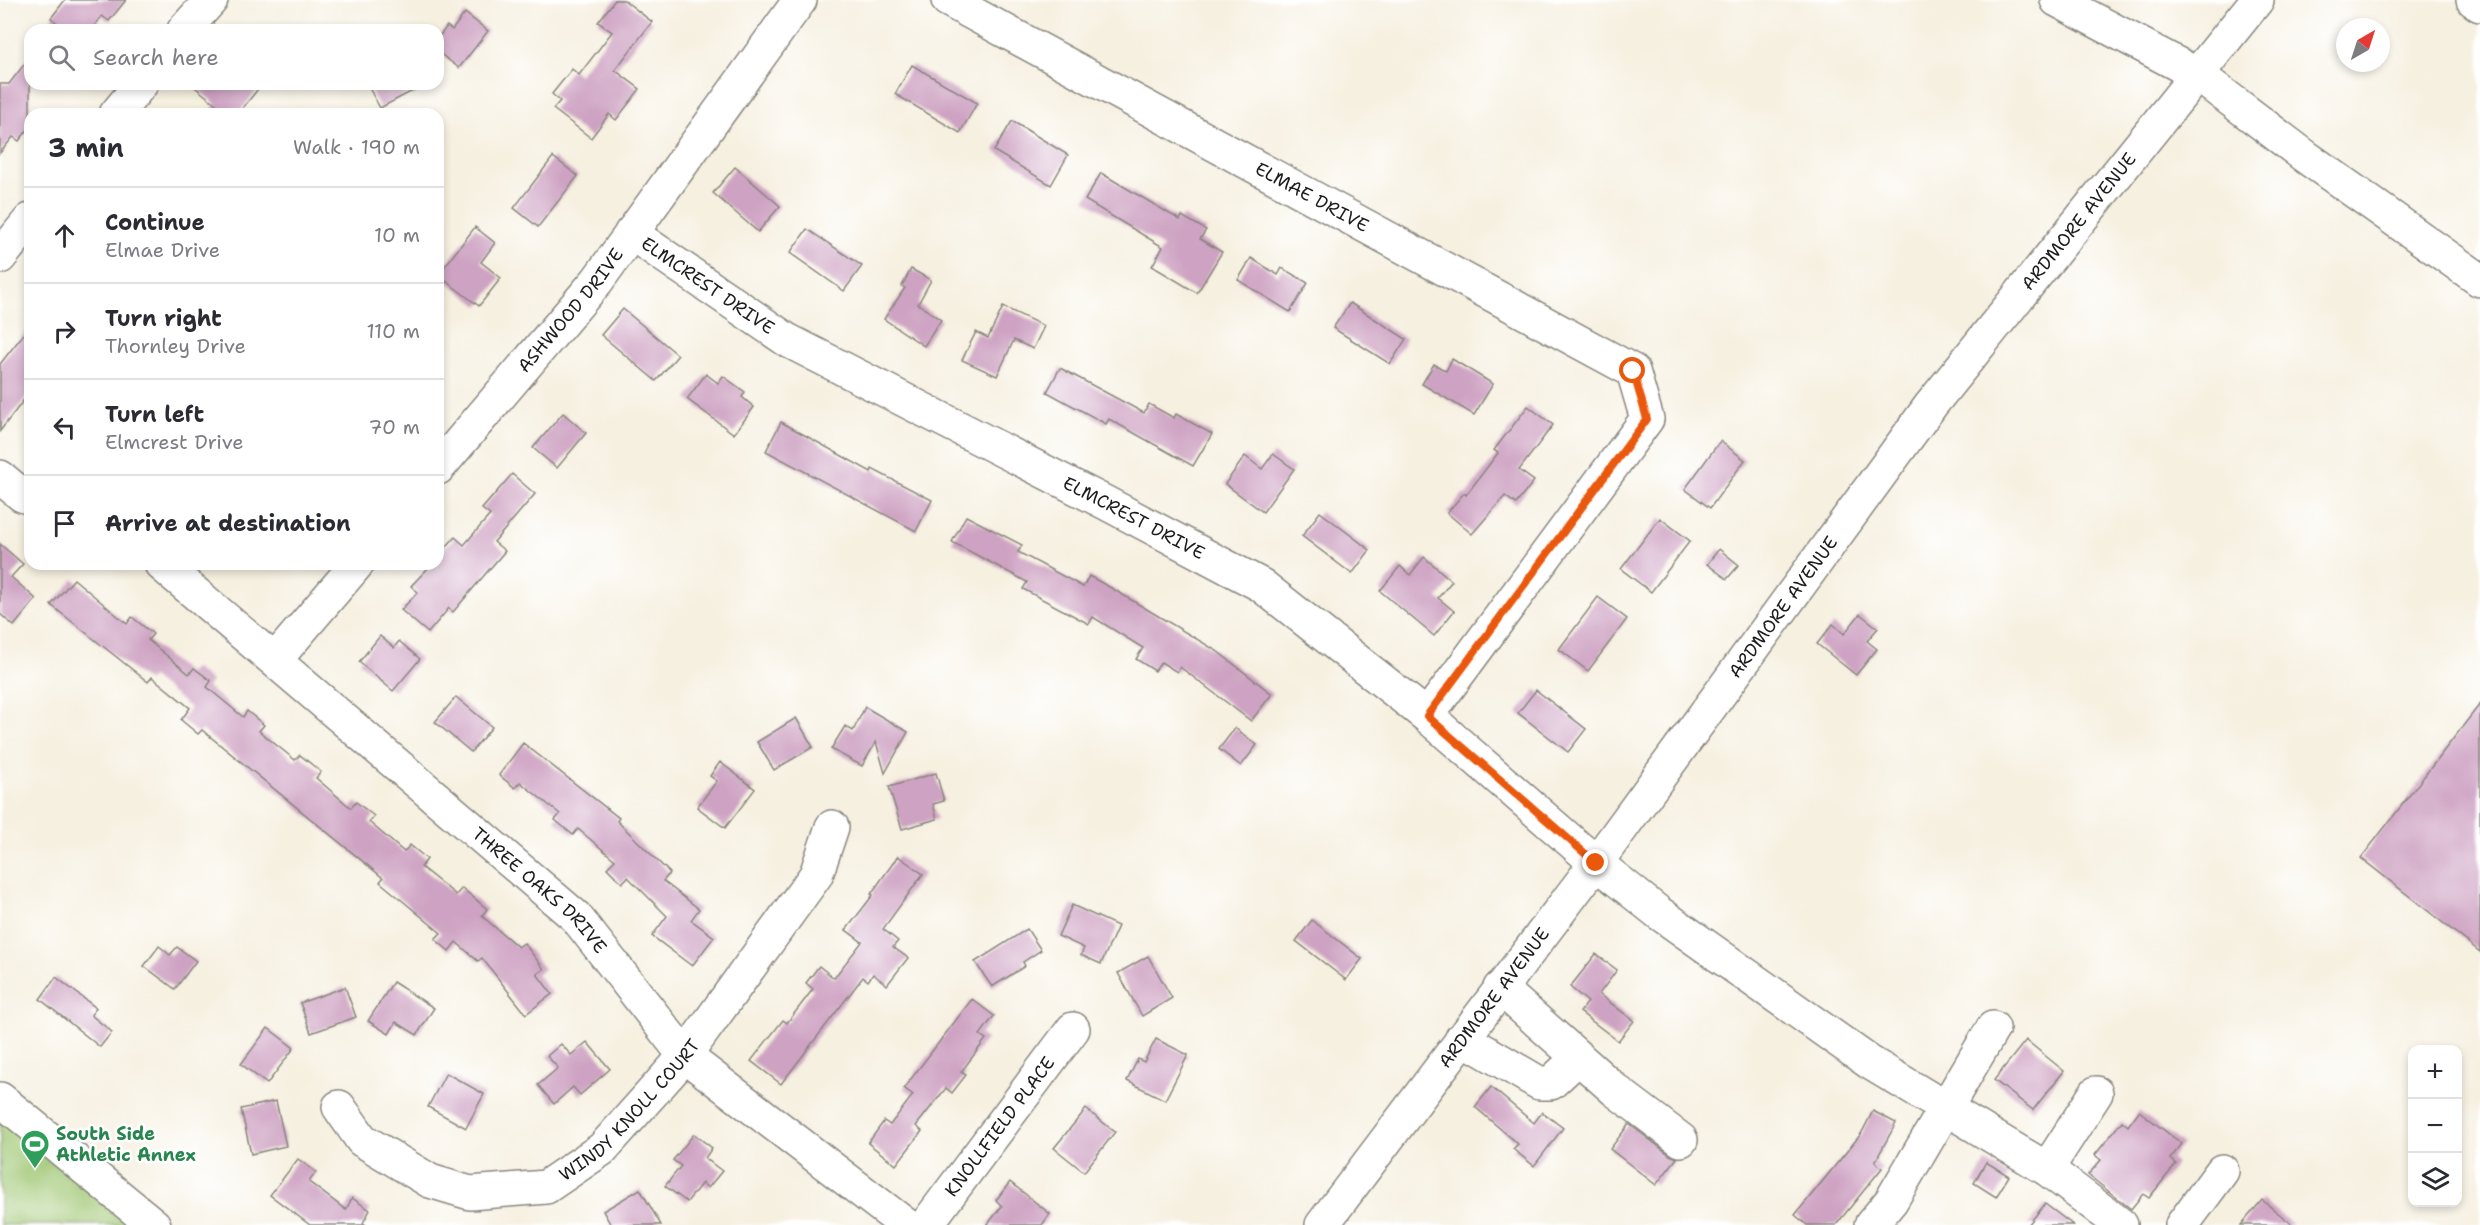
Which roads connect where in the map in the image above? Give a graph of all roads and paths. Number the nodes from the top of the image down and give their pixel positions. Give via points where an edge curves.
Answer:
1 (211, 0) edge
2 (800, 0) edge
3 (948, 0) edge
4 (2057, 0) edge
5 (2257, 0) edge
6 (2473, 0) edge
7 (2480, 5) edge
8 (189, 24) edge
9 (2198, 75) junction
10 (136, 90) edge
11 (121, 108) edge
12 (24, 227) edge
13 (632, 233) junction
14 (0, 257) edge
15 (2480, 280) edge
16 (444, 461) edge
17 (0, 477) edge
18 (24, 496) edge
19 (168, 570) edge
20 (352, 570) edge
21 (275, 660) junction
22 (1427, 716) junction
23 (832, 827) dead end
24 (1596, 863) junction
25 (1500, 988) junction
26 (1993, 1028) dead end
27 (1073, 1029) dead end
28 (1462, 1038) junction
29 (685, 1056) junction
30 (1578, 1058) junction
31 (2096, 1093) dead end
32 (0, 1099) edge
33 (339, 1107) dead end
34 (1946, 1107) junction
35 (1681, 1140) dead end
36 (2047, 1169) junction
37 (2222, 1171) dead end
38 (2120, 1224) edge
39 (154, 1225) edge
40 (906, 1225) edge
41 (926, 1225) edge
42 (1322, 1225) edge
43 (1871, 1225) edge
44 (2182, 1225) edge

1 - 8 street
2 - 13 street, ASHWOOD DRIVE
3 - 22 street, ELMAE DRIVE via 1633,371 1647,419
4 - 9 street
5 - 9 street, ARDMORE AVENUE
6 - 7 street
9 - 15 street
9 - 24 street, ARDMORE AVENUE via 1931,405
10 - 11 street
12 - 14 street
13 - 16 street, ASHWOOD DRIVE via 597,281
13 - 22 street, ELMCREST DRIVE via 787,340 1261,585
17 - 18 street
19 - 21 street, THREE OAKS DRIVE
20 - 21 street
21 - 29 street, THREE OAKS DRIVE via 576,917
22 - 24 street, ELMCREST DRIVE
23 - 29 street, WINDY KNOLL COURT via 816,875
24 - 25 street, ARDMORE AVENUE
24 - 34 street, ELMCREST DRIVE via 1773,996 1869,1062
25 - 28 street, ARDMORE AVENUE
25 - 30 street
26 - 34 street
27 - 41 street, KNOLLFIELD PLACE
28 - 30 street via 1539,1083 1551,1083
28 - 42 street, ARDMORE AVENUE
29 - 33 street, WINDY KNOLL COURT via 602,1149 546,1187 470,1193 430,1181 362,1140
29 - 40 street, THREE OAKS DRIVE
30 - 35 street
31 - 36 street
32 - 39 street
34 - 36 street, ELMCREST DRIVE
34 - 43 street via 1891,1202
36 - 38 street, ELMCREST DRIVE
37 - 44 street

